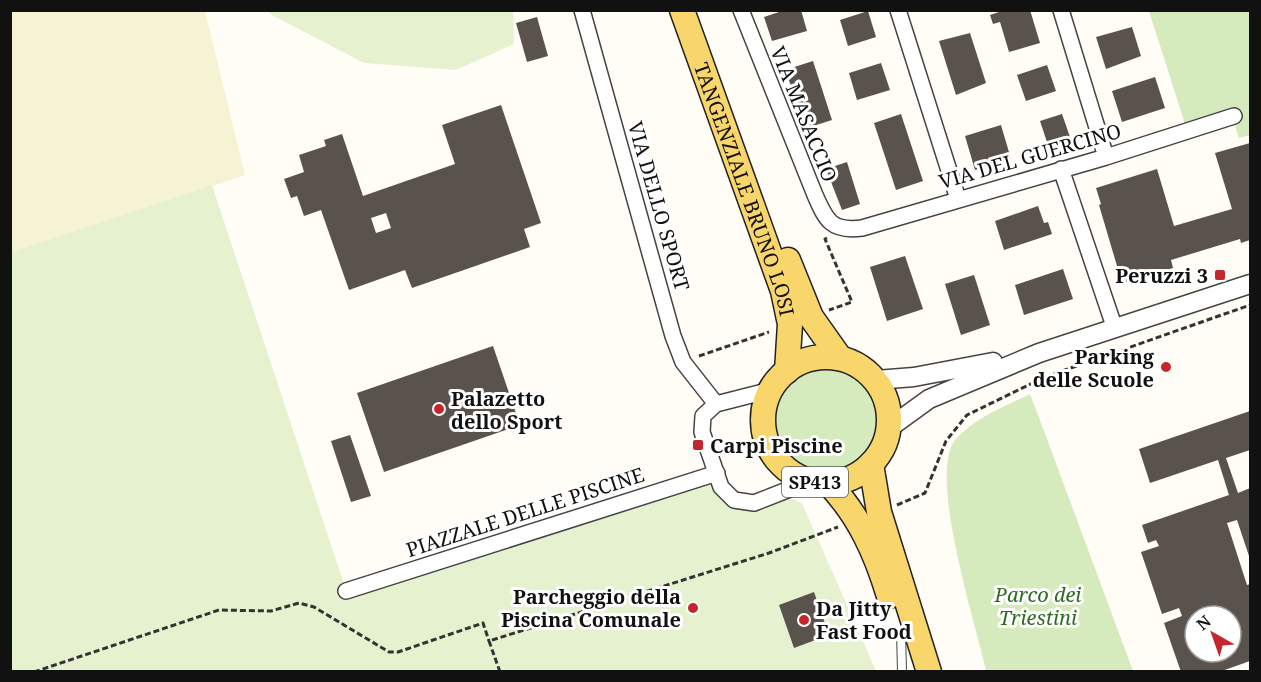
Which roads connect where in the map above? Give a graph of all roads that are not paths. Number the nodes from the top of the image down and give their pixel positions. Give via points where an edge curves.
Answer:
1 (582, 10) edge
2 (682, 10) edge
3 (696, 10) edge
4 (741, 10) edge
5 (898, 10) edge
6 (1061, 10) edge
7 (1234, 116) dead end
8 (1106, 157) junction
9 (1061, 169) junction
10 (958, 199) junction
11 (837, 227) joint
12 (1251, 284) edge
13 (1115, 328) junction
14 (1039, 353) junction
15 (840, 358) junction
16 (787, 371) junction
17 (876, 380) junction
18 (771, 390) junction
19 (716, 404) junction
20 (888, 428) junction
21 (871, 464) junction
22 (717, 473) junction
23 (819, 482) junction
24 (868, 516) junction
25 (346, 591) dead end
26 (901, 632) junction
27 (902, 672) edge
28 (913, 672) edge
29 (929, 672) edge

1 - 19 street, VIA DELLO SPORT via 673,336 683,362
2 - 16 main road, TANGENZIALE BRUNO LOSI via 783,291 790,324
3 - 15 main road, TANGENZIALE BRUNO LOSI via 730,116 811,317
4 - 11 street, VIA MASACCIO via 815,195 826,219
5 - 10 street
6 - 8 street
7 - 8 street, VIA DEL GUERCINO
8 - 9 street, VIA DEL GUERCINO
9 - 10 street, VIA DEL GUERCINO
9 - 13 street
10 - 11 street, VIA DEL GUERCINO via 862,228
12 - 13 street
13 - 14 street
14 - 17 street via 932,375
14 - 20 street via 930,399
15 - 16 main road, SP413 via 818,357
15 - 17 main road, SP413 via 861,366
16 - 18 main road, SP413
17 - 20 main road, SP413 via 886,397
18 - 19 street
18 - 23 main road, SP413 via 764,408 768,446 779,463 794,475
19 - 22 street via 703,416 702,432
20 - 21 main road, SP413 via 888,436
21 - 23 main road, SP413 via 846,480
21 - 24 main road
22 - 23 street via 721,487 745,503
22 - 25 street, PIAZZALE DELLE PISCINE
23 - 24 main road
24 - 26 main road
24 - 29 main road
26 - 27 lane
26 - 28 main road

